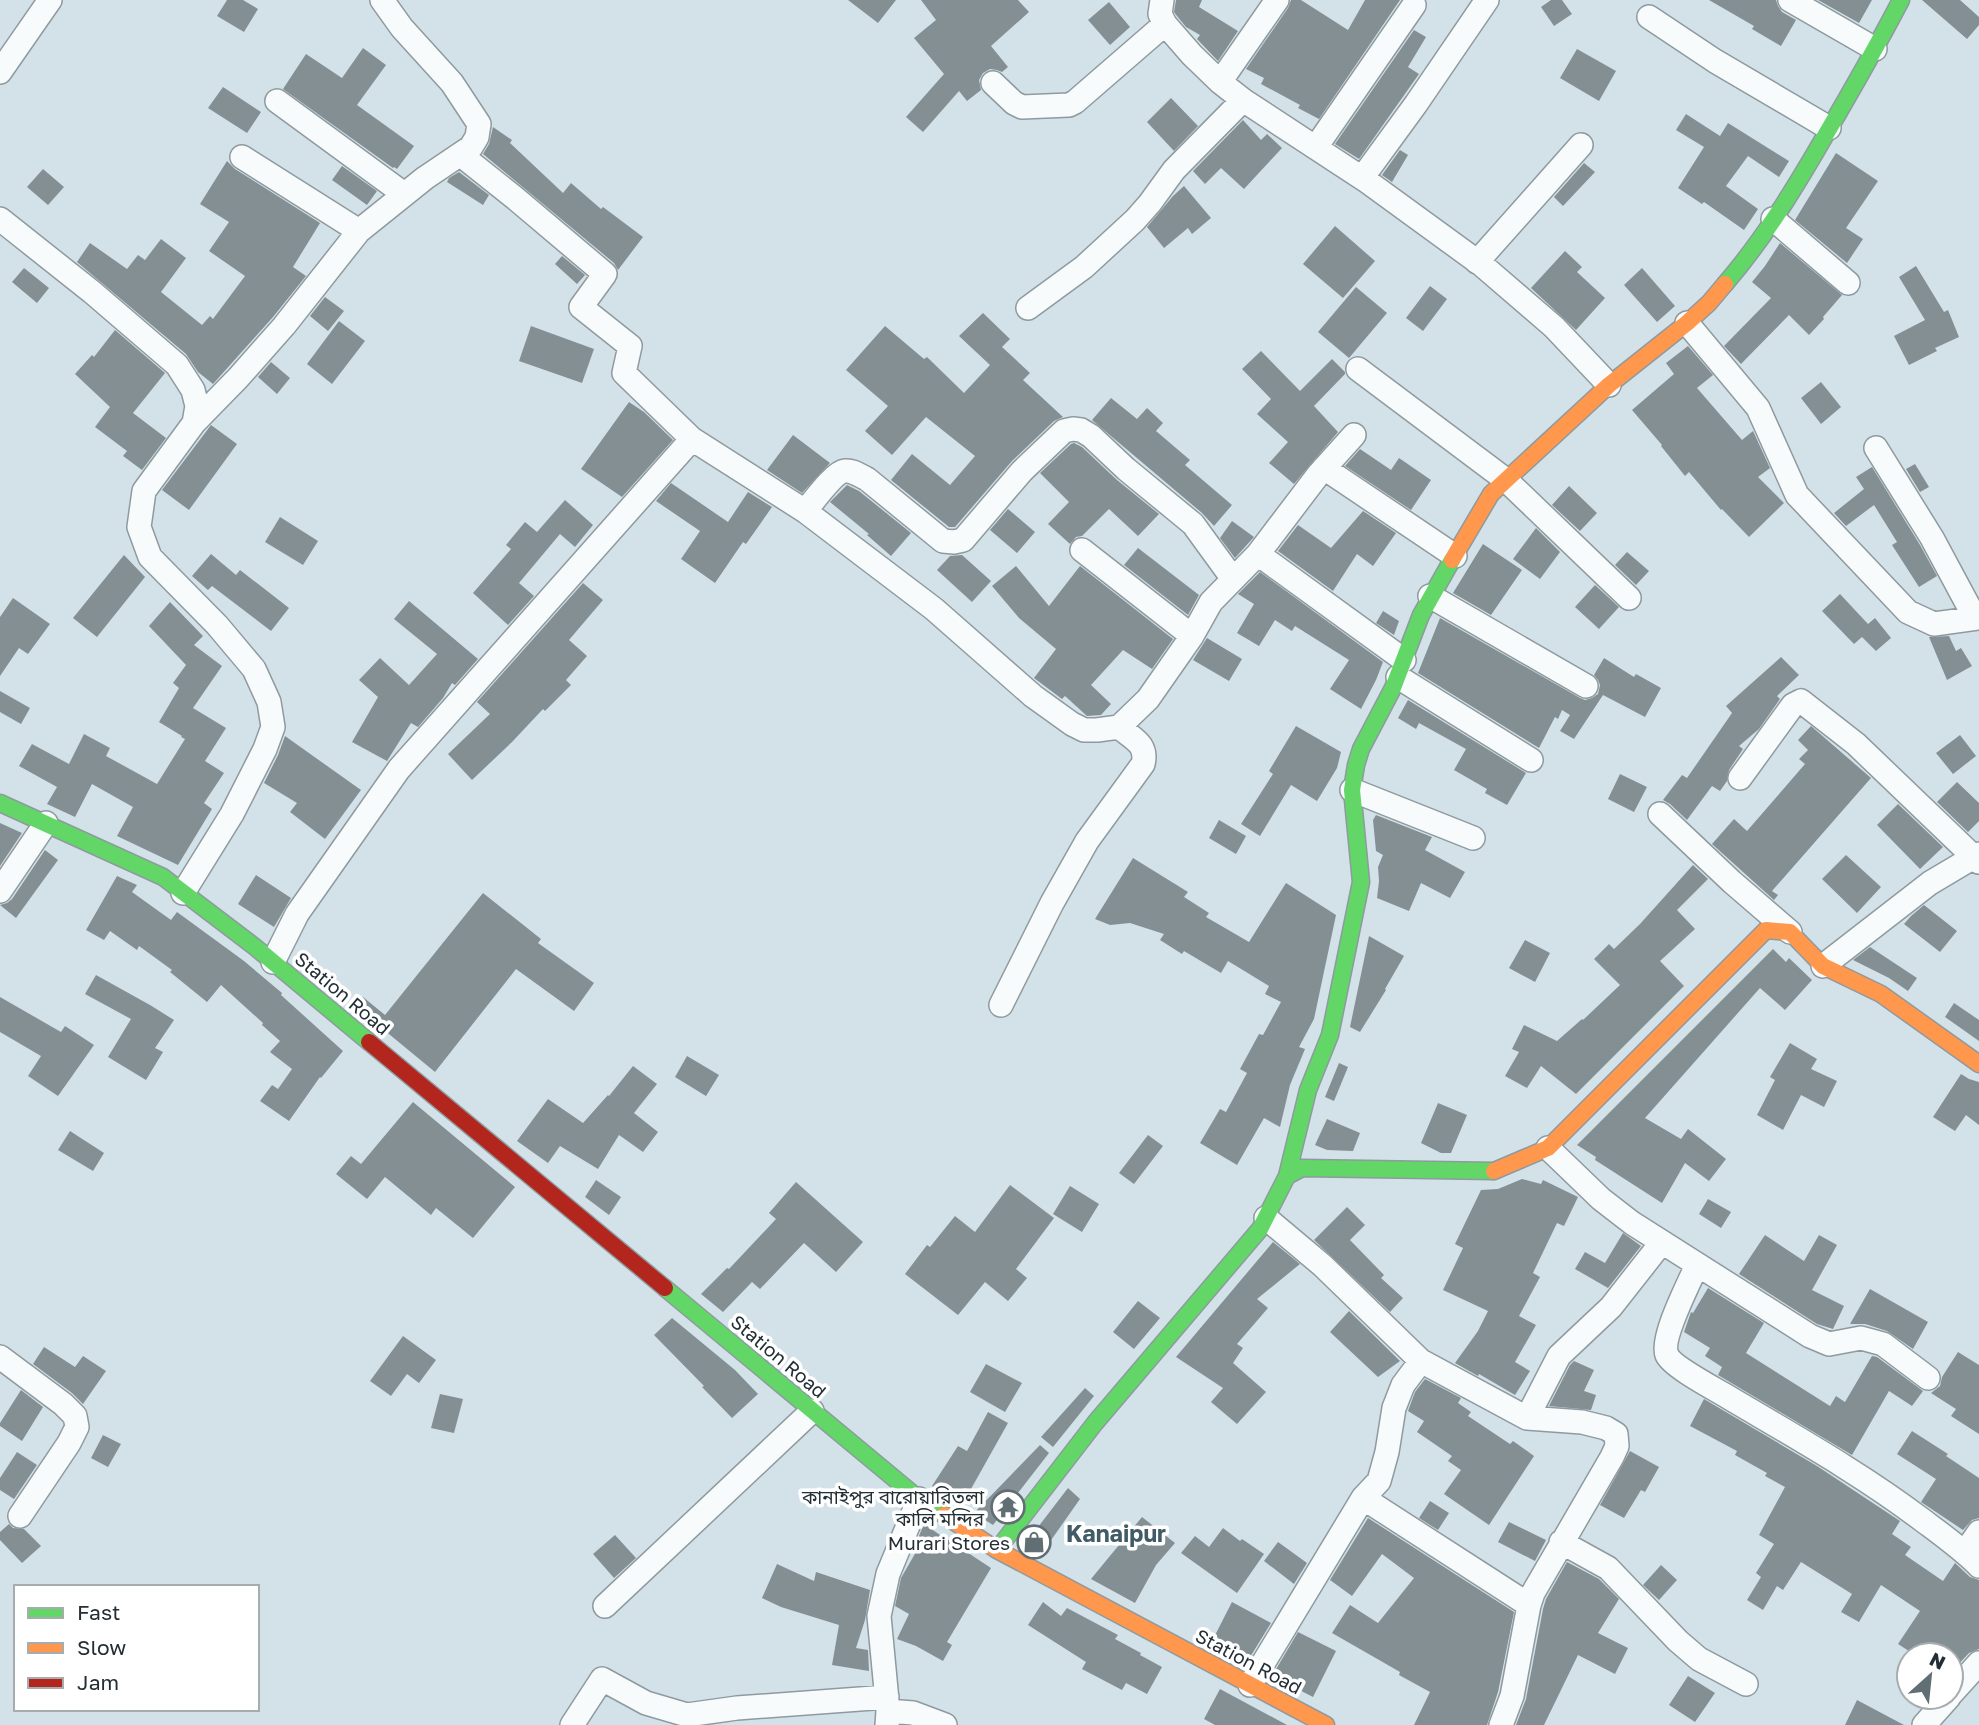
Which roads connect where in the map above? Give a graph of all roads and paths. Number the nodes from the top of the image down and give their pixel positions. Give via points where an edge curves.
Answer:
1 (50, 0) edge
2 (383, 0) edge
3 (1162, 0) edge
4 (1277, 0) edge
5 (1487, 0) edge
6 (1790, 0) edge
7 (1894, 3) edge
8 (1414, 5) dead end
9 (1649, 17) dead end
10 (1165, 24) junction
11 (1875, 49) junction
12 (0, 72) edge
13 (1220, 82) junction
14 (993, 83) dead end
15 (1243, 100) junction
16 (277, 101) dead end
17 (1829, 128) junction
18 (1580, 145) dead end
19 (1317, 147) junction
20 (461, 155) junction
21 (242, 156) dead end
22 (1362, 178) junction
23 (404, 194) junction
24 (0, 219) edge
25 (1773, 219) junction
26 (359, 231) junction
27 (1477, 262) junction
28 (1848, 283) dead end
29 (1027, 308) dead end
30 (1687, 323) junction
31 (1358, 369) dead end
32 (1609, 385) junction
33 (194, 423) junction
34 (1354, 435) dead end
35 (692, 439) junction
36 (1876, 448) dead end
37 (1324, 468) junction
38 (1506, 480) junction
39 (804, 511) junction
40 (1082, 551) dead end
41 (1258, 554) junction
42 (1455, 556) junction
43 (1233, 579) junction
44 (1430, 596) junction
45 (1629, 598) dead end
46 (1977, 618) edge
47 (1192, 636) junction
48 (1401, 668) junction
49 (1586, 686) dead end
50 (1119, 727) junction
51 (1531, 760) dead end
52 (1740, 778) dead end
53 (1352, 790) junction
54 (0, 803) edge
55 (1660, 814) dead end
56 (46, 822) junction
57 (1473, 838) dead end
58 (1977, 858) edge
59 (0, 891) edge
60 (183, 892) junction
61 (1790, 932) junction
62 (274, 962) junction
63 (1823, 966) junction
64 (1001, 1005) dead end
65 (1979, 1064) edge
66 (1548, 1148) junction
67 (1287, 1176) junction
68 (1266, 1218) junction
69 (1662, 1242) junction
70 (1697, 1265) junction
71 (0, 1357) edge
72 (1421, 1361) junction
73 (1928, 1378) dead end
74 (812, 1411) junction
75 (1527, 1418) junction
76 (1363, 1498) junction
77 (919, 1499) junction
78 (20, 1516) dead end
79 (1979, 1532) edge
80 (1561, 1542) junction
81 (997, 1550) junction
82 (1972, 1559) edge
83 (1529, 1605) junction
84 (605, 1606) dead end
85 (1979, 1663) edge
86 (1965, 1679) edge
87 (1746, 1684) dead end
88 (1250, 1685) junction
89 (887, 1711) edge
90 (1937, 1711) edge
91 (572, 1725) edge
92 (945, 1725) edge
93 (1325, 1725) edge
94 (1501, 1725) edge
95 (1924, 1725) edge

1 - 12 street
2 - 20 street via 402,29 452,83 479,124 471,147
3 - 10 street via 1160,15
4 - 13 street
5 - 22 street
6 - 11 street
7 - 11 street
8 - 19 street
9 - 17 street
10 - 13 street
10 - 14 street via 1069,105 1022,107
11 - 17 street
13 - 15 street
15 - 19 street
15 - 29 street via 1174,170 1135,220 1084,267
16 - 23 street
17 - 25 street
18 - 27 street
19 - 22 street
20 - 23 street
20 - 35 street via 605,274 581,307 630,346 624,373
21 - 26 street
22 - 27 street
23 - 26 street
24 - 33 street via 177,365 197,406
25 - 28 street
25 - 30 street via 1751,254
26 - 33 street via 284,326
27 - 32 street via 1554,327
30 - 32 street
30 - 46 street via 1758,408 1797,495 1908,612 1934,625
31 - 38 street
32 - 38 street
33 - 60 street via 144,491 139,527 150,557 254,669 274,727 232,814
34 - 37 street
35 - 39 street
35 - 62 street via 399,769 297,914
36 - 46 street
37 - 41 street
37 - 42 street
38 - 42 street via 1491,494
38 - 45 street
39 - 43 street via 835,475 855,472 943,541 963,540 1022,471 1065,431 1081,430 1193,524
39 - 50 street via 934,609 1072,724 1084,730
40 - 47 street
41 - 43 street
41 - 48 street
42 - 44 street
43 - 47 street via 1211,602
44 - 48 street
44 - 49 street
47 - 50 street via 1149,699
48 - 51 street
48 - 53 street via 1361,748
50 - 64 street via 1143,748 1143,764 1087,841
52 - 58 street via 1793,705 1801,701 1856,744
53 - 57 street
53 - 67 street via 1361,882 1330,1035 1308,1090
54 - 56 street, Station Road
55 - 61 street
56 - 59 street
56 - 60 street, Station Road via 163,877
58 - 63 street via 1930,883
60 - 62 street, Station Road
61 - 63 street
61 - 66 street via 1766,930
62 - 74 street, Station Road
63 - 65 street via 1881,995
66 - 67 street via 1492,1172 1302,1168
66 - 69 street via 1601,1199
67 - 68 street
68 - 72 street
68 - 81 street via 1095,1423
69 - 70 street
69 - 75 street via 1611,1307 1559,1356
70 - 73 street via 1810,1336 1829,1345 1861,1338 1883,1343
70 - 82 street via 1671,1325 1666,1345 1670,1360 1880,1488
71 - 78 street via 63,1404 75,1416 77,1427
72 - 75 street
72 - 76 street via 1403,1385 1394,1408 1379,1481
74 - 77 street, Station Road
74 - 84 street
75 - 80 street via 1582,1422 1616,1434 1612,1457
76 - 83 street
76 - 88 street
77 - 81 street, Station Road
77 - 89 street via 888,1574 879,1616
79 - 82 street
80 - 83 street
80 - 87 street via 1608,1568 1699,1659
81 - 88 street, Station Road
83 - 94 street via 1512,1696
85 - 86 street
88 - 93 street, Station Road
89 - 91 street via 737,1708 687,1715 646,1703 602,1679
89 - 92 street via 913,1713
90 - 95 street

